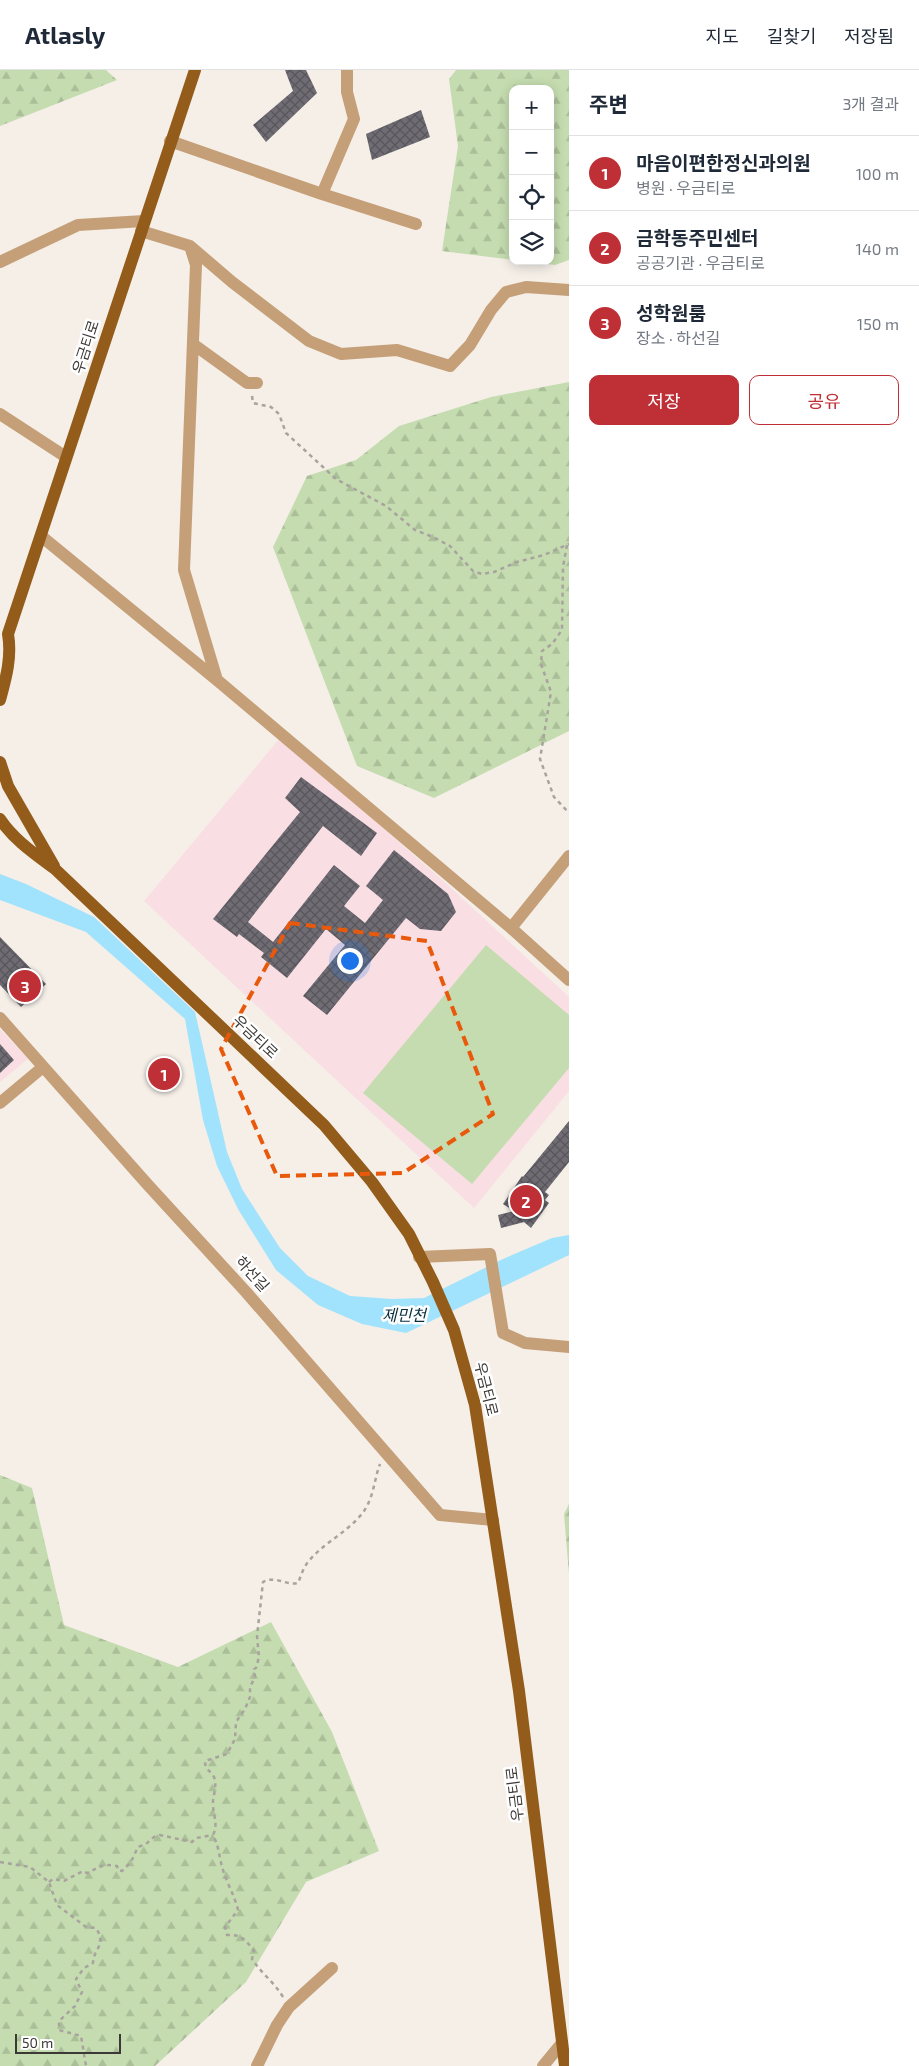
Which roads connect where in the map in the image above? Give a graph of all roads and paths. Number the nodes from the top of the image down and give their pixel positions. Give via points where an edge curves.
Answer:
1 (195, 70) edge
2 (347, 70) edge
3 (170, 142) junction
4 (322, 194) junction
5 (416, 224) dead end
6 (142, 226) junction
7 (190, 246) junction
8 (0, 262) edge
9 (569, 290) edge
10 (193, 344) junction
11 (252, 383) joint
12 (0, 414) edge
13 (66, 457) junction
14 (40, 536) junction
15 (568, 544) edge
16 (4, 638) edge
17 (217, 680) junction
18 (0, 700) edge
19 (0, 762) edge
20 (569, 813) edge
21 (0, 819) edge
22 (569, 856) edge
23 (55, 869) junction
24 (512, 928) junction
25 (569, 980) edge
26 (0, 1018) edge
27 (43, 1067) junction
28 (0, 1103) edge
29 (419, 1257) junction
30 (569, 1347) edge
31 (384, 1452) junction
32 (493, 1520) junction
33 (212, 1835) junction
34 (0, 1862) edge
35 (49, 1882) junction
36 (332, 1968) dead end
37 (289, 2007) junction
38 (562, 2043) junction
39 (86, 2066) edge
40 (258, 2066) edge
41 (543, 2066) edge
42 (565, 2066) edge

1 - 3 main road, 우금티로
2 - 4 street via 354,119
3 - 4 street
3 - 6 main road, 우금티로
4 - 5 street
6 - 7 street
6 - 8 street via 78,225
6 - 13 main road, 우금티로
7 - 9 street via 309,341 341,354 398,350 450,366 470,345 506,292 526,287
7 - 10 street via 196,265
10 - 11 street
10 - 17 street via 184,570
11 - 15 path via 253,403 279,414 286,433 336,479 386,506 415,530 450,546 473,571 482,574 494,572
12 - 13 street
13 - 14 main road, 우금티로
14 - 16 main road, 우금티로
14 - 17 street
15 - 20 path via 563,567 562,630 542,651 541,664 550,692 540,759 554,797
16 - 18 main road, 우금티로 via 10,646
17 - 24 street
19 - 23 main road, 우금티로 via 8,786
21 - 23 main road, 우금티로 via 28,849
22 - 24 street
23 - 29 main road, 우금티로 via 324,1125 372,1182 409,1234
24 - 25 street
26 - 27 street, 하선길
27 - 28 street
27 - 31 street, 하선길 via 246,1292
29 - 30 street via 490,1254 503,1333 525,1343
29 - 32 main road, 우금티로 via 454,1330 476,1405
31 - 32 street, 하선길 via 440,1515
31 - 33 path via 369,1503 353,1524 313,1557 298,1583 274,1578 263,1582 257,1636 259,1657 250,1696 236,1722 235,1739 227,1754 205,1761 215,1789 216,1825
32 - 38 main road, 우금티로 via 519,1691
33 - 35 path via 192,1842 160,1835 138,1846 131,1862 122,1871 113,1865 98,1866 64,1881 53,1879
33 - 37 path via 219,1847 223,1871 238,1910 225,1927 227,1935 237,1934 246,1940 254,1952 252,1959 258,1969 273,1982
34 - 35 path via 30,1867
35 - 39 path via 57,1905 86,1927 96,1928 102,1937 93,1963 84,1968 76,1979 82,1992 75,2006 59,2020 59,2030 81,2036
36 - 37 street
37 - 40 street
38 - 41 street
38 - 42 main road, 우금티로

